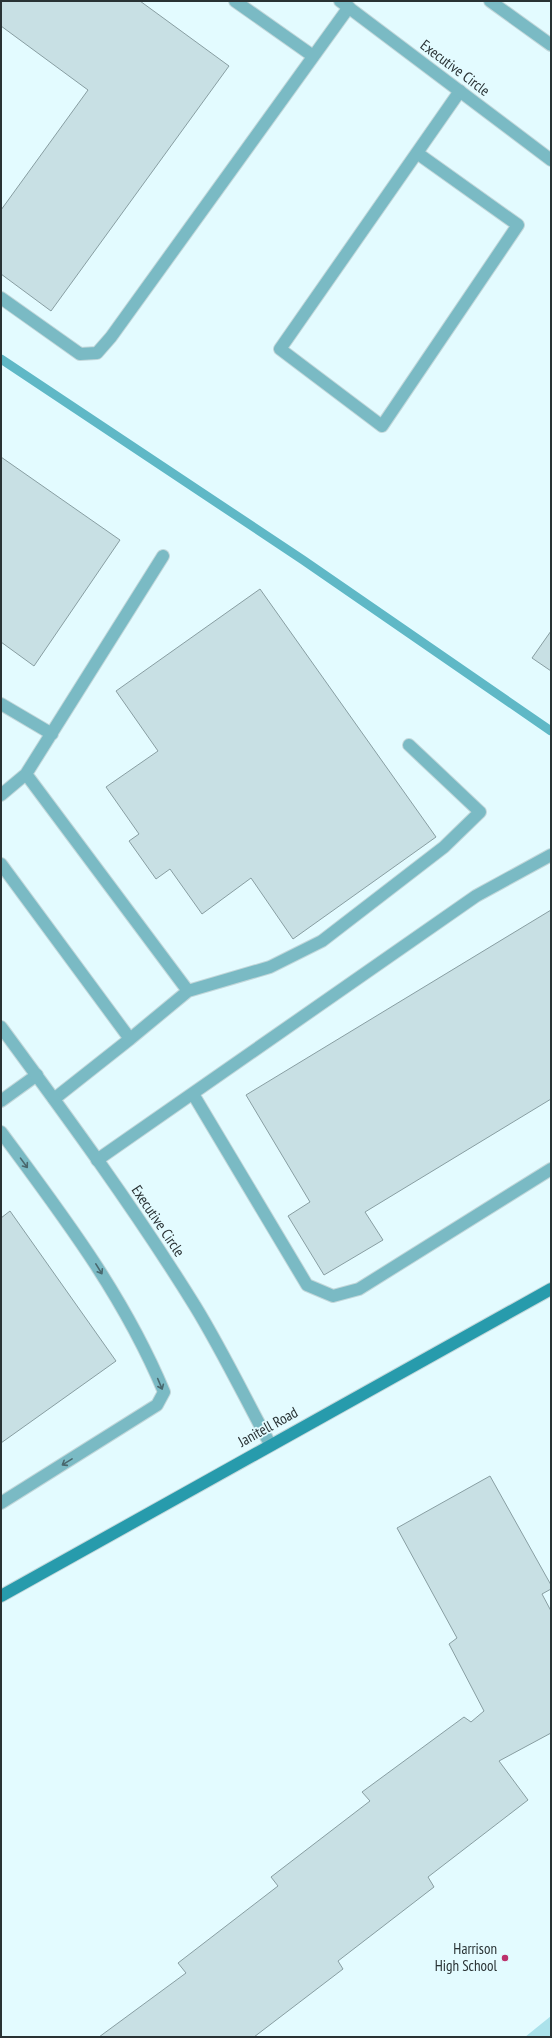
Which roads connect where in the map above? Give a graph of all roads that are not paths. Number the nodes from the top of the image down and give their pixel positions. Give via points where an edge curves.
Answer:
1 (235, 1) edge
2 (490, 1) edge
3 (345, 4) edge
4 (551, 45) edge
5 (313, 56) junction
6 (460, 92) junction
7 (417, 154) junction
8 (551, 160) edge
9 (1, 298) edge
10 (163, 556) dead end
11 (1, 704) edge
12 (52, 734) junction
13 (409, 744) dead end
14 (26, 774) junction
15 (1, 795) edge
16 (551, 856) edge
17 (1, 864) edge
18 (188, 991) junction
19 (1, 1027) edge
20 (130, 1039) junction
21 (36, 1075) junction
22 (193, 1094) junction
23 (54, 1099) junction
24 (1, 1102) edge
25 (1, 1132) edge
26 (98, 1160) junction
27 (551, 1169) edge
28 (551, 1289) edge
29 (270, 1444) junction
30 (1, 1503) edge
31 (1, 1596) edge

1 - 5 street
2 - 4 street
3 - 5 street
3 - 6 street, Executive Circle
5 - 9 street via 97,353 80,354
6 - 7 street
6 - 8 street, Executive Circle
7 - 7 street via 280,348 382,426 518,225
10 - 12 street
11 - 12 street
12 - 14 street
13 - 18 street via 480,812 444,847 322,941 270,967
14 - 15 street
14 - 18 street
16 - 22 street via 476,896
17 - 20 street
18 - 20 street
19 - 21 street, Executive Circle
20 - 23 street
21 - 23 street, Executive Circle
21 - 24 street
22 - 26 street
22 - 27 street via 308,1285 333,1296 358,1289
23 - 26 street, Executive Circle
25 -> 30 street via 80,1238 152,1363 164,1392 157,1405
26 - 29 street, Executive Circle via 195,1307
28 - 29 street, Janitell Road
29 - 31 street, Janitell Road

